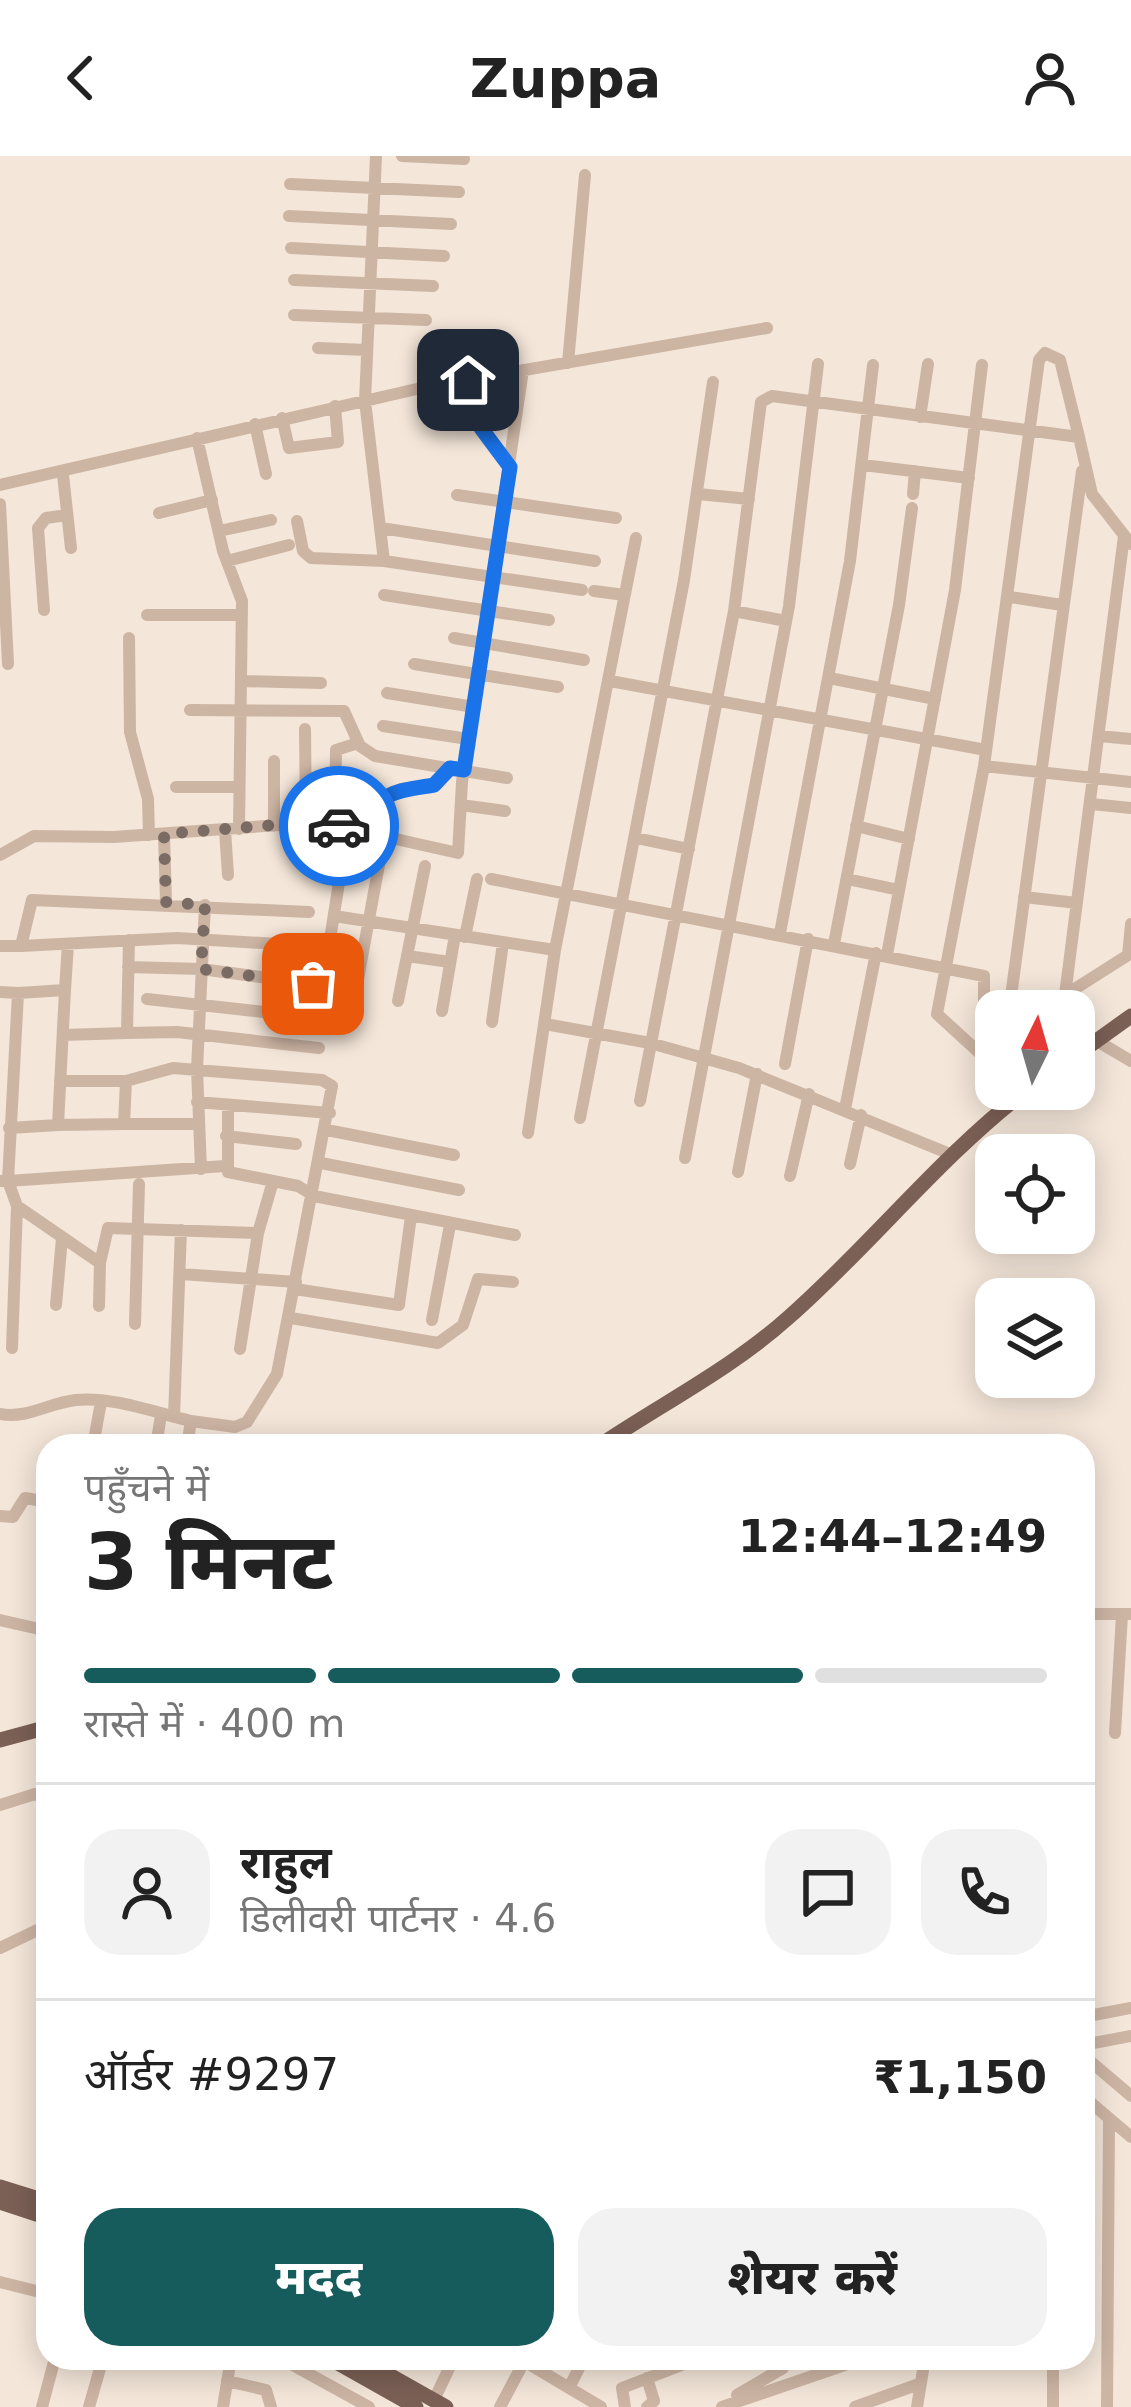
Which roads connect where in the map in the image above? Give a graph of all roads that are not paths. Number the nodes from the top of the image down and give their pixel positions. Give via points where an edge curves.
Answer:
1 (376, 156) edge
2 (402, 156) edge
3 (464, 159) dead end
4 (585, 175) dead end
5 (290, 184) dead end
6 (374, 188) junction
7 (459, 192) dead end
8 (290, 216) dead end
9 (371, 219) junction
10 (451, 224) dead end
11 (290, 248) dead end
12 (371, 251) junction
13 (444, 256) dead end
14 (294, 280) dead end
15 (368, 284) junction
16 (433, 286) dead end
17 (294, 315) dead end
18 (368, 317) junction
19 (426, 320) dead end
20 (767, 328) dead end
21 (318, 347) dead end
22 (366, 350) junction
23 (568, 363) junction
24 (818, 364) dead end
25 (928, 364) dead end
26 (873, 365) dead end
27 (982, 365) dead end
28 (524, 370) junction
29 (468, 380) junction
30 (713, 382) dead end
31 (365, 401) junction
32 (814, 402) junction
33 (335, 406) junction
34 (869, 409) junction
35 (920, 417) junction
36 (282, 418) junction
37 (976, 423) junction
38 (255, 424) junction
39 (1028, 431) junction
40 (1079, 437) junction
41 (197, 438) junction
42 (1083, 464) junction
43 (863, 465) junction
44 (510, 467) junction
45 (915, 471) junction
46 (266, 474) dead end
47 (63, 475) junction
48 (969, 478) junction
49 (0, 485) edge
50 (698, 494) junction
51 (457, 495) dead end
52 (749, 499) junction
53 (212, 500) junction
54 (506, 502) junction
55 (0, 504) edge
56 (159, 513) dead end
57 (67, 515) junction
58 (616, 518) dead end
59 (271, 520) dead end
60 (297, 521) dead end
61 (381, 528) junction
62 (219, 531) junction
63 (636, 538) dead end
64 (1128, 540) edge
65 (289, 545) dead end
66 (499, 545) junction
67 (71, 548) dead end
68 (384, 560) junction
69 (226, 561) junction
70 (595, 561) dead end
71 (494, 578) junction
72 (383, 595) dead end
73 (626, 595) junction
74 (1010, 597) junction
75 (1062, 604) junction
76 (44, 610) dead end
77 (489, 610) junction
78 (734, 611) junction
79 (147, 615) dead end
80 (242, 615) junction
81 (549, 620) dead end
82 (787, 621) junction
83 (129, 638) dead end
84 (454, 638) dead end
85 (484, 643) junction
86 (584, 661) dead end
87 (8, 664) dead end
88 (414, 664) dead end
89 (479, 674) junction
90 (829, 678) junction
91 (241, 681) junction
92 (610, 681) junction
93 (321, 683) dead end
94 (558, 687) dead end
95 (883, 688) junction
96 (662, 689) junction
97 (387, 693) dead end
98 (935, 699) junction
99 (717, 700) junction
100 (474, 707) junction
101 (768, 709) junction
102 (190, 710) dead end
103 (240, 711) junction
104 (822, 720) junction
105 (383, 726) dead end
106 (305, 730) dead end
107 (874, 731) junction
108 (1100, 736) junction
109 (468, 739) junction
110 (1131, 740) edge
111 (928, 741) junction
112 (358, 743) junction
113 (986, 750) junction
114 (274, 761) dead end
115 (984, 766) junction
116 (457, 769) junction
117 (1040, 772) junction
118 (507, 778) dead end
119 (1094, 778) junction
120 (1131, 782) edge
121 (176, 787) dead end
122 (239, 787) junction
123 (1090, 804) junction
124 (461, 805) junction
125 (1131, 808) edge
126 (505, 811) dead end
127 (305, 823) junction
128 (335, 825) junction
129 (274, 826) junction
130 (856, 826) junction
131 (232, 829) junction
132 (368, 832) junction
133 (157, 834) junction
134 (636, 838) junction
135 (909, 839) junction
136 (689, 849) junction
137 (344, 851) dead end
138 (381, 854) dead end
139 (0, 855) edge
140 (425, 866) dead end
141 (228, 875) dead end
142 (847, 879) junction
143 (899, 890) junction
144 (568, 892) junction
145 (1024, 897) junction
146 (166, 902) junction
147 (624, 902) junction
148 (1077, 903) junction
149 (205, 905) junction
150 (675, 911) junction
151 (309, 912) dead end
152 (334, 916) junction
153 (369, 921) junction
154 (729, 922) junction
155 (1131, 924) edge
156 (412, 928) junction
157 (780, 933) junction
158 (460, 936) junction
159 (204, 938) junction
160 (808, 939) junction
161 (129, 940) junction
162 (68, 944) junction
163 (503, 944) junction
164 (835, 944) junction
165 (0, 946) edge
166 (21, 946) junction
167 (313, 946) dead end
168 (556, 950) junction
169 (1129, 953) edge
170 (882, 954) junction
171 (407, 956) junction
172 (450, 962) junction
173 (946, 966) junction
174 (128, 968) junction
175 (201, 969) junction
176 (65, 990) junction
177 (356, 990) dead end
178 (987, 990) edge
179 (1012, 990) edge
180 (1066, 990) edge
181 (1073, 990) edge
182 (0, 992) edge
183 (18, 993) junction
184 (147, 999) dead end
185 (398, 1001) dead end
186 (200, 1005) junction
187 (442, 1011) dead end
188 (1131, 1016) edge
189 (318, 1018) dead end
190 (492, 1022) dead end
191 (545, 1024) junction
192 (128, 1033) junction
193 (198, 1034) junction
194 (598, 1034) junction
195 (63, 1035) junction
196 (1095, 1038) edge
197 (975, 1039) edge
198 (650, 1043) junction
199 (320, 1048) dead end
200 (1095, 1050) edge
201 (703, 1057) junction
202 (1131, 1061) edge
203 (784, 1064) dead end
204 (197, 1069) junction
205 (757, 1075) junction
206 (60, 1081) junction
207 (126, 1082) junction
208 (808, 1094) junction
209 (640, 1101) dead end
210 (197, 1102) junction
211 (228, 1105) junction
212 (845, 1109) junction
213 (1002, 1110) edge
214 (330, 1113) junction
215 (861, 1115) junction
216 (580, 1118) dead end
217 (124, 1124) junction
218 (198, 1124) junction
219 (58, 1125) junction
220 (9, 1128) junction
221 (327, 1130) junction
222 (528, 1133) dead end
223 (226, 1136) junction
224 (296, 1144) dead end
225 (950, 1154) junction
226 (454, 1155) dead end
227 (685, 1158) dead end
228 (321, 1163) junction
229 (850, 1164) dead end
230 (225, 1166) junction
231 (200, 1169) junction
232 (738, 1172) dead end
233 (790, 1176) dead end
234 (4, 1181) edge
235 (273, 1181) junction
236 (139, 1184) dead end
237 (459, 1190) dead end
238 (314, 1196) junction
239 (17, 1206) junction
240 (411, 1216) junction
241 (450, 1225) junction
242 (139, 1228) junction
243 (181, 1230) junction
244 (258, 1233) junction
245 (515, 1235) dead end
246 (62, 1238) junction
247 (100, 1263) junction
248 (0, 1266) edge
249 (16, 1266) junction
250 (181, 1274) junction
251 (253, 1277) junction
252 (513, 1282) dead end
253 (296, 1285) junction
254 (56, 1304) dead end
255 (99, 1306) dead end
256 (7, 1311) edge
257 (290, 1318) junction
258 (432, 1320) dead end
259 (135, 1324) dead end
260 (12, 1348) dead end
261 (240, 1349) dead end
262 (101, 1402) junction
263 (0, 1414) edge
264 (168, 1416) junction
265 (191, 1421) junction
266 (235, 1427) junction
267 (95, 1434) edge
268 (161, 1434) edge
269 (189, 1434) edge
270 (235, 1434) edge
271 (619, 1434) edge
272 (36, 1500) edge
273 (0, 1516) edge
274 (1095, 1614) edge
275 (1126, 1614) edge
276 (0, 1620) edge
277 (36, 1628) edge
278 (36, 1730) edge
279 (1114, 1733) dead end
280 (0, 1740) edge
281 (36, 1795) edge
282 (0, 1805) edge
283 (36, 1931) edge
284 (0, 1948) edge
285 (1131, 2008) edge
286 (1095, 2015) edge
287 (1131, 2036) edge
288 (1095, 2043) edge
289 (1095, 2065) edge
290 (1131, 2096) edge
291 (1095, 2107) edge
292 (1109, 2119) junction
293 (1131, 2137) edge
294 (0, 2187) edge
295 (36, 2198) edge
296 (0, 2202) edge
297 (36, 2214) edge
298 (0, 2282) edge
299 (36, 2291) edge
300 (52, 2370) edge
301 (100, 2370) edge
302 (228, 2370) edge
303 (302, 2370) edge
304 (350, 2370) edge
305 (381, 2370) edge
306 (450, 2370) edge
307 (520, 2370) edge
308 (541, 2370) edge
309 (578, 2370) edge
310 (668, 2370) edge
311 (780, 2370) edge
312 (828, 2370) edge
313 (923, 2370) edge
314 (1053, 2370) edge
315 (647, 2378) junction
316 (227, 2381) junction
317 (919, 2384) junction
318 (569, 2388) junction
319 (728, 2402) edge
320 (440, 2403) edge
321 (42, 2407) edge
322 (89, 2407) edge
323 (223, 2407) edge
324 (271, 2407) edge
325 (369, 2407) edge
326 (416, 2407) edge
327 (500, 2407) edge
328 (601, 2407) edge
329 (625, 2407) edge
330 (647, 2407) edge
331 (855, 2407) edge
332 (916, 2407) edge
333 (1052, 2407) edge
334 (1107, 2407) edge

1 - 6 street
2 - 3 street
4 - 23 street
5 - 6 street
6 - 7 street
6 - 9 street
8 - 9 street
9 - 10 street
9 - 12 street
11 - 12 street
12 - 13 street
12 - 15 street
14 - 15 street
15 - 16 street
15 - 18 street
17 - 18 street
18 - 19 street
18 - 22 street
20 - 23 street
21 - 22 street
22 - 31 street
23 - 28 street
24 - 32 street
25 - 35 street
26 - 34 street
27 - 37 street
28 - 29 street
28 - 44 street
29 - 31 street
29 - 44 street via 481,428
30 - 50 street
31 - 33 street
31 - 61 street
32 - 34 street
32 - 52 street via 761,402
32 - 82 street
33 - 36 street
33 - 36 street via 338,442 289,448
34 - 35 street
34 - 43 street
35 - 37 street
36 - 38 street
37 - 39 street
37 - 48 street
38 - 41 street
38 - 46 street
39 - 40 street
39 - 40 street via 1039,360 1053,353
39 - 74 street
40 - 42 street
41 - 47 street
41 - 53 street
42 - 64 street via 1099,506
42 - 75 street
43 - 45 street
43 - 90 street
44 - 54 street
45 - 48 street
45 - 95 street
47 - 49 street
47 - 57 street
48 - 98 street
50 - 52 street
50 - 96 street
51 - 54 street
52 - 78 street
53 - 56 street
53 - 62 street
54 - 58 street
54 - 66 street
55 - 87 street
57 - 67 street
57 - 76 street via 38,528
59 - 62 street
60 - 68 street via 307,557
61 - 66 street
61 - 68 street
62 - 69 street
63 - 73 street
64 - 108 street
65 - 69 street
66 - 70 street
66 - 71 street
68 - 71 street
69 - 80 street via 241,590
71 - 73 street
71 - 77 street
72 - 77 street
73 - 92 street
74 - 75 street
74 - 113 street
75 - 117 street
77 - 81 street
77 - 85 street
78 - 82 street
78 - 99 street
79 - 80 street
80 - 91 street
82 - 101 street
83 - 133 street via 130,732
84 - 85 street
85 - 86 street
85 - 89 street
88 - 89 street
89 - 94 street
89 - 100 street
90 - 95 street
90 - 104 street
91 - 93 street
91 - 103 street
92 - 96 street
92 - 144 street
95 - 98 street
95 - 107 street
96 - 99 street
96 - 134 street
97 - 100 street
98 - 111 street
99 - 101 street
99 - 136 street
100 - 109 street
101 - 104 street
101 - 154 street
102 - 103 street
103 - 112 street via 344,711
103 - 122 street
104 - 107 street
104 - 157 street
105 - 109 street
106 - 127 street
107 - 111 street
107 - 130 street
108 - 110 street
108 - 119 street
109 - 116 street
111 - 113 street
111 - 135 street
112 - 116 street via 375,756
112 - 128 street via 336,750
113 - 115 street
114 - 129 street
115 - 117 street
115 - 173 street
116 - 118 street
116 - 124 street
116 - 132 street via 374,804
117 - 119 street
117 - 145 street
119 - 120 street
119 - 123 street
121 - 122 street
122 - 131 street
123 - 125 street
123 - 148 street
124 - 126 street
124 - 132 street via 454,854
127 - 128 street
127 - 129 street
128 - 132 street
129 - 131 street
130 - 135 street
130 - 142 street
131 - 133 street
131 - 141 street
133 - 139 street via 34,836
133 - 146 street
134 - 136 street
134 - 147 street
135 - 143 street
136 - 150 street
137 - 152 street
138 - 153 street
140 - 156 street
142 - 143 street
142 - 164 street
143 - 170 street
144 - 147 street
144 - 158 street via 484,879
144 - 168 street
145 - 148 street
145 - 179 street
146 - 149 street
146 - 166 street via 32,900
147 - 150 street
147 - 194 street
148 - 180 street
149 - 151 street
149 - 159 street
150 - 154 street
150 - 198 street
152 - 153 street
152 - 175 street via 318,981
153 - 156 street
153 - 177 street
154 - 157 street
154 - 201 street
155 - 169 street
156 - 158 street
156 - 171 street
157 - 160 street
158 - 163 street
158 - 172 street
159 - 161 street
159 - 167 street
159 - 175 street
160 - 164 street
160 - 203 street
161 - 162 street
161 - 174 street
162 - 166 street
162 - 176 street
163 - 168 street
163 - 190 street
164 - 170 street
165 - 166 street
168 - 191 street
169 - 181 street
170 - 173 street
170 - 212 street
171 - 172 street
171 - 185 street
172 - 187 street
173 - 178 street via 987,979
173 - 197 street via 937,1014
174 - 175 street
174 - 192 street
175 - 186 street
176 - 183 street
176 - 195 street
182 - 183 street
183 - 220 street
184 - 186 street
186 - 189 street
186 - 193 street
188 - 196 main road
191 - 194 street
191 - 222 street
192 - 193 street
192 - 195 street
193 - 199 street
193 - 204 street
194 - 198 street
194 - 216 street
195 - 206 street
198 - 201 street
198 - 209 street
200 - 202 street
201 - 205 street
201 - 227 street
204 - 207 street
204 - 210 street
204 - 214 street via 322,1080 332,1086
205 - 208 street
205 - 232 street
206 - 207 street
206 - 219 street
207 - 217 street
208 - 212 street
208 - 233 street
210 - 211 street
210 - 218 street
211 - 214 street
211 - 223 street
212 - 215 street
213 - 225 main road
214 - 221 street
215 - 225 street
215 - 229 street
217 - 218 street
217 - 219 street
218 - 231 street
219 - 220 street
220 - 234 street
221 - 226 street
221 - 228 street
223 - 224 street
223 - 230 street
225 - 271 main road via 785,1321
228 - 237 street
228 - 238 street
230 - 231 street
230 - 235 street
231 - 234 street
234 - 239 street
235 - 238 street
235 - 244 street
236 - 242 street
238 - 240 street
238 - 253 street
239 - 246 street
239 - 249 street
240 - 241 street
240 - 253 street via 399,1305
241 - 245 street
241 - 258 street
242 - 243 street
242 - 247 street via 108,1228
242 - 259 street
243 - 244 street
243 - 250 street
244 - 251 street
246 - 247 street
246 - 254 street
247 - 255 street
248 - 249 street
249 - 256 street
250 - 251 street
250 - 264 street
251 - 253 street
251 - 261 street
252 - 257 street via 478,1279 463,1325 438,1343
253 - 257 street
256 - 260 street
257 - 266 street via 275,1379 252,1418
262 - 263 street
262 - 264 street
262 - 267 street
264 - 265 street
264 - 268 street
265 - 266 street
265 - 269 street
266 - 270 street
272 - 273 street via 25,1498 13,1517
274 - 275 street
275 - 279 street
276 - 277 street
278 - 280 main road
281 - 282 street
283 - 284 street
285 - 286 street
287 - 288 street
289 - 290 street
291 - 292 street
292 - 293 street
292 - 334 street
294 - 295 main road
296 - 297 main road
298 - 299 street
300 - 321 street
301 - 322 street
302 - 316 street
303 - 325 street
304 - 326 main road
305 - 320 main road
306 - 320 street
307 - 327 street
308 - 318 street
309 - 318 street
310 - 315 street
311 - 319 street
312 - 319 street
313 - 317 street
314 - 333 street
315 - 329 street via 622,2388
315 - 330 street via 654,2401
316 - 323 street
316 - 324 street via 266,2390
317 - 331 street
317 - 332 street
318 - 328 street

